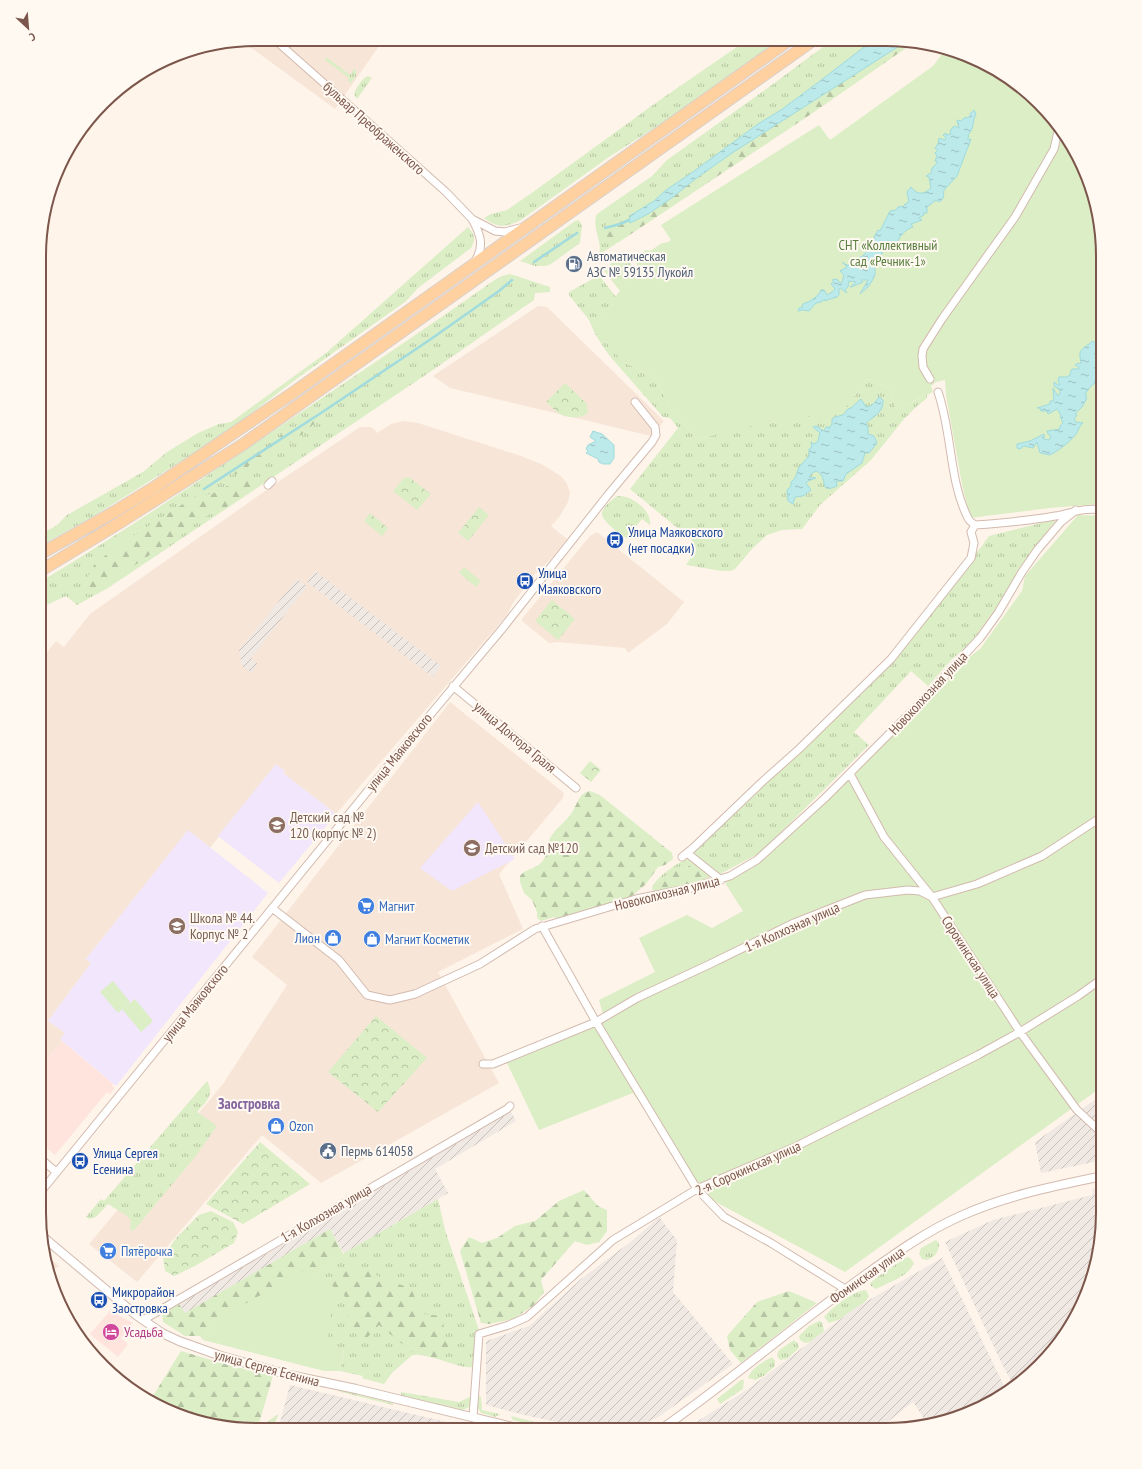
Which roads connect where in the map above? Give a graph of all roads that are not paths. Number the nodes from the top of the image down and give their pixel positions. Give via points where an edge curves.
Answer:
1 (282, 46) edge
2 (780, 46) edge
3 (805, 46) edge
4 (1057, 134) edge
5 (472, 218) junction
6 (533, 221) junction
7 (466, 271) junction
8 (930, 379) dead end
9 (938, 392) dead end
10 (635, 402) dead end
11 (1096, 509) edge
12 (1076, 510) junction
13 (975, 525) junction
14 (46, 551) edge
15 (46, 567) edge
16 (453, 686) junction
17 (850, 774) junction
18 (576, 788) dead end
19 (1096, 821) edge
20 (721, 880) junction
21 (932, 897) junction
22 (272, 908) junction
23 (542, 926) junction
24 (1096, 983) edge
25 (596, 1022) junction
26 (1020, 1032) junction
27 (484, 1064) dead end
28 (510, 1106) dead end
29 (1096, 1128) edge
30 (46, 1163) edge
31 (56, 1172) junction
32 (1096, 1178) edge
33 (46, 1185) edge
34 (698, 1190) junction
35 (48, 1241) edge
36 (845, 1289) junction
37 (143, 1320) junction
38 (473, 1417) junction
39 (497, 1423) edge
40 (670, 1423) edge

1 - 5 street, бульвар Преображенского
2 - 6 main road
3 - 15 main road via 242,444
4 - 8 street via 1054,149 1015,217 923,349 923,367
5 - 6 street via 490,229 500,231 514,230
5 - 7 street via 479,233 481,246 476,259
6 - 7 main road
7 - 14 main road via 154,488
9 - 13 street via 947,425 960,497 967,518
10 - 16 street, улица Маяковского via 656,429 652,442
11 - 12 street
12 - 13 street via 1057,516
12 - 17 street, Новоколхозная улица via 1058,526 1038,550 980,638
13 - 20 street via 971,532 974,543 971,558 891,659 799,749 684,855
16 - 18 street, улица Доктора Граля
16 - 22 street, улица Маяковского
17 - 20 street, Новоколхозная улица via 757,860
17 - 21 street, Сорокинская улица via 884,837
19 - 21 street via 1042,856 977,884
20 - 23 street, Новоколхозная улица via 636,899
21 - 25 street, 1-я Колхозная улица via 920,891 908,890 865,895 794,923 637,998
21 - 26 street, Сорокинская улица
22 - 23 street, Новоколхозная улица via 339,960 367,995 390,1000 415,994 480,964
22 - 31 street, улица Маяковского
23 - 25 street
24 - 26 street, 2-я Сорокинская улица
25 - 27 street, 1-я Колхозная улица via 493,1064
25 - 34 street
26 - 29 street, Сорокинская улица via 1077,1110
26 - 34 street, 2-я Сорокинская улица via 793,1148
28 - 37 street, 1-я Колхозная улица
30 - 31 street
31 - 33 street, улица Маяковского
32 - 36 street, Фоминская улица via 1024,1193 964,1214 890,1257
34 - 36 street via 724,1217
34 - 38 street, 2-я Сорокинская улица via 613,1240 527,1317 480,1334
35 - 37 street, улица Сергея Есенина
36 - 40 street, Фоминская улица
37 - 38 street, улица Сергея Есенина via 168,1336 221,1356 289,1375
38 - 39 street, улица Сергея Есенина

